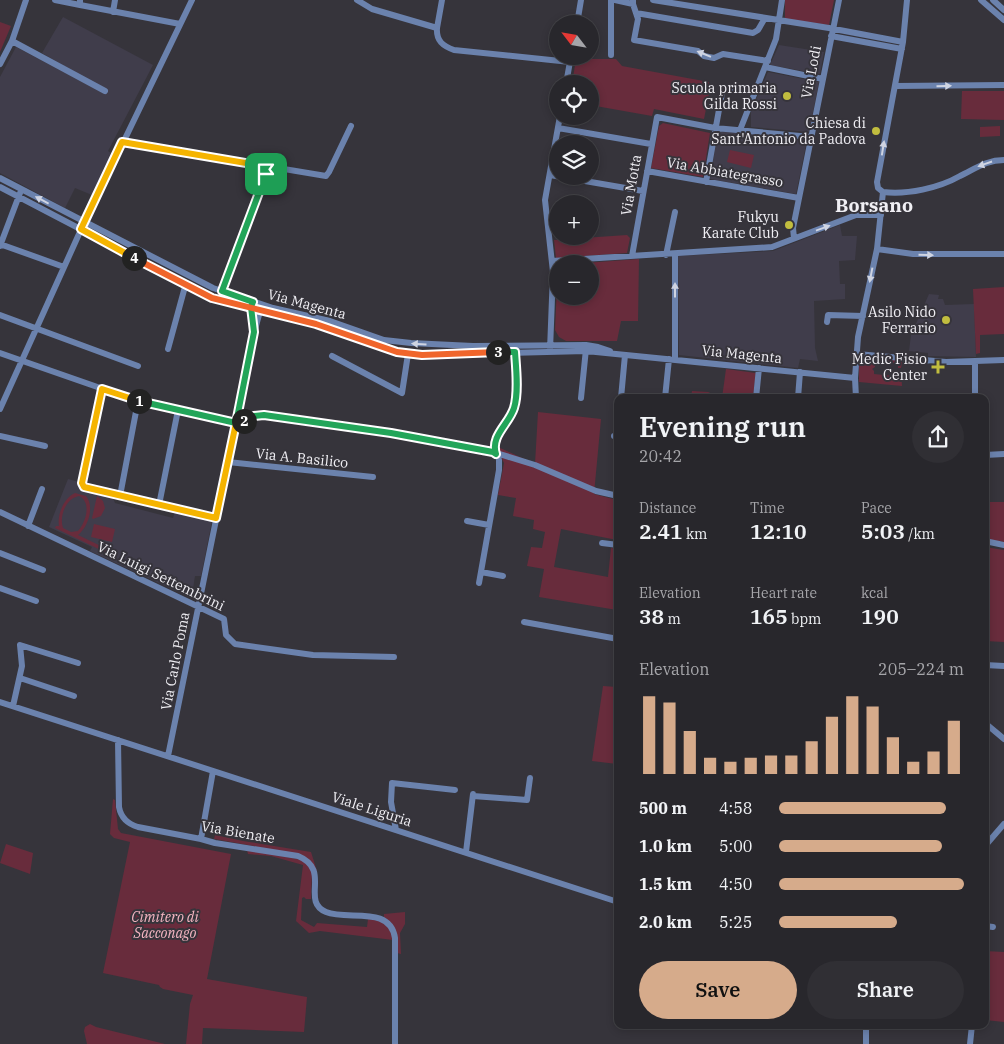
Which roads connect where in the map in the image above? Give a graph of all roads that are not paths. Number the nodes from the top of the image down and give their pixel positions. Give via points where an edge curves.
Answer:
1 (26, 0) edge
2 (55, 0) edge
3 (114, 0) edge
4 (192, 0) edge
5 (357, 0) edge
6 (442, 0) edge
7 (581, 0) edge
8 (610, 0) edge
9 (614, 0) edge
10 (654, 0) edge
11 (782, 0) edge
12 (838, 0) edge
13 (907, 0) edge
14 (981, 0) edge
15 (993, 0) edge
16 (661, 1) edge
17 (80, 2) edge
18 (633, 2) edge
19 (1004, 10) edge
20 (113, 12) junction
21 (636, 13) junction
22 (578, 15) edge
23 (765, 18) junction
24 (780, 20) junction
25 (1004, 20) edge
26 (180, 24) junction
27 (437, 28) junction
28 (832, 33) junction
29 (12, 41) junction
30 (902, 46) junction
31 (611, 55) dead end
32 (549, 57) edge
33 (756, 60) junction
34 (0, 64) edge
35 (767, 64) junction
36 (762, 75) junction
37 (823, 79) junction
38 (1004, 85) edge
39 (895, 86) junction
40 (105, 91) dead end
41 (755, 91) junction
42 (558, 125) edge
43 (351, 126) dead end
44 (558, 128) junction
45 (715, 128) junction
46 (740, 130) junction
47 (557, 135) edge
48 (811, 137) junction
49 (122, 142) junction
50 (651, 144) junction
51 (1004, 160) edge
52 (269, 167) junction
53 (647, 171) junction
54 (0, 178) edge
55 (549, 182) edge
56 (706, 182) junction
57 (599, 183) edge
58 (0, 187) edge
59 (22, 190) junction
60 (643, 191) junction
61 (883, 192) junction
62 (18, 196) junction
63 (799, 198) junction
64 (675, 212) dead end
65 (881, 215) junction
66 (84, 223) junction
67 (81, 229) junction
68 (794, 238) junction
69 (0, 245) edge
70 (877, 249) junction
71 (666, 254) junction
72 (675, 254) junction
73 (1004, 254) edge
74 (551, 255) edge
75 (632, 256) junction
76 (599, 258) edge
77 (64, 267) junction
78 (189, 276) junction
79 (186, 285) junction
80 (222, 291) junction
81 (552, 305) edge
82 (256, 306) junction
83 (0, 315) edge
84 (863, 316) junction
85 (827, 322) dead end
86 (35, 328) junction
87 (383, 343) junction
88 (550, 348) junction
89 (586, 348) junction
90 (515, 349) junction
91 (168, 350) dead end
92 (0, 353) edge
93 (408, 354) junction
94 (625, 354) junction
95 (857, 354) junction
96 (332, 356) dead end
97 (672, 359) junction
98 (1004, 360) edge
99 (21, 361) junction
100 (975, 361) junction
101 (138, 366) dead end
102 (759, 368) junction
103 (800, 372) junction
104 (855, 378) junction
105 (102, 389) junction
106 (621, 394) edge
107 (666, 394) edge
108 (756, 394) edge
109 (798, 394) edge
110 (856, 394) edge
111 (975, 394) edge
112 (581, 398) dead end
113 (138, 401) junction
114 (0, 409) edge
115 (178, 410) junction
116 (236, 423) junction
117 (0, 436) edge
118 (45, 446) dead end
119 (496, 454) junction
120 (1004, 454) edge
121 (989, 455) edge
122 (228, 462) junction
123 (373, 477) dead end
124 (42, 489) dead end
125 (614, 495) edge
126 (120, 496) junction
127 (159, 505) junction
128 (0, 512) edge
129 (216, 518) junction
130 (467, 521) dead end
131 (489, 525) junction
132 (28, 526) junction
133 (989, 542) edge
134 (602, 543) dead end
135 (614, 544) edge
136 (1004, 545) edge
137 (0, 553) edge
138 (43, 570) dead end
139 (481, 572) junction
140 (503, 576) dead end
141 (479, 583) dead end
142 (0, 588) edge
143 (36, 601) dead end
144 (199, 606) junction
145 (524, 622) dead end
146 (614, 638) edge
147 (394, 657) dead end
148 (78, 663) dead end
149 (989, 665) edge
150 (1004, 666) edge
151 (20, 678) junction
152 (74, 696) dead end
153 (0, 702) edge
154 (13, 706) junction
155 (989, 726) edge
156 (1004, 739) edge
157 (118, 740) junction
158 (168, 756) junction
159 (213, 770) junction
160 (530, 778) dead end
161 (455, 790) dead end
162 (1004, 824) edge
163 (396, 830) junction
164 (201, 839) junction
165 (989, 841) edge
166 (466, 852) junction
167 (614, 901) edge
168 (989, 926) edge
169 (993, 927) dead end
170 (866, 1029) edge
171 (972, 1029) edge
172 (395, 1044) edge
173 (866, 1044) edge
174 (970, 1044) edge

1 - 29 street
2 - 17 street
3 - 20 street
4 - 26 street
5 - 27 street via 372,9
6 - 27 street
7 - 22 street
8 - 31 street
9 - 18 street
10 - 16 street
11 - 24 street
12 - 28 street, Via Lodi
13 - 30 street
14 - 25 street
15 - 19 street
16 - 23 street
17 - 20 street
18 - 21 street
20 - 26 street
21 - 23 street via 753,33
33 -> 21 street via 722,54 714,58 698,51 634,40 638,20
23 - 24 street
24 - 28 street
24 - 35 street
26 - 49 street
27 - 32 street via 440,42 454,50
28 - 30 street
28 - 37 street, Via Lodi
29 - 34 street
29 - 40 street
30 - 39 street
33 - 35 street
33 - 36 street
35 - 36 street
35 - 37 street
36 - 41 street
37 - 48 street, Via Lodi
39 -> 38 street
61 -> 39 street via 878,188 878,182
41 - 45 street via 724,91
41 - 46 street
42 - 44 street
43 - 52 street via 327,175
44 - 47 street
44 - 50 street
45 - 46 street
45 - 50 street, Via Motta via 656,118
45 - 56 street
46 - 48 street
48 - 63 street, Via Lodi
49 - 52 street
49 - 66 street
50 - 53 street, Via Motta
51 -> 61 street via 982,164 940,185
52 - 80 street
53 - 56 street, Via Abbiategrasso
53 - 60 street, Via Motta
54 - 59 street, Via Magenta
55 - 74 street via 546,202
56 - 63 street, Via Abbiategrasso
57 - 60 street
58 - 62 street, Via Magenta
59 - 62 street
66 -> 59 street, Via Magenta
60 - 75 street, Via Motta
61 - 65 street
62 - 67 street, Via Magenta
62 - 69 street
63 - 68 street, Via Lodi
64 - 71 street
68 -> 65 street via 856,215
65 - 70 street
66 - 67 street
66 - 78 street, Via Magenta
67 - 77 street
67 - 79 street, Via Magenta
68 - 72 street via 772,247
69 - 77 street
70 -> 73 street via 931,255
70 -> 84 street
71 - 72 street
71 - 75 street
97 -> 72 street
75 - 76 street
77 - 86 street
78 - 79 street
78 - 80 street, Via Magenta
79 - 82 street, Via Magenta via 212,298
79 - 91 street
80 - 82 street, Via Magenta
81 - 88 street
82 - 87 street, Via Magenta via 324,319
82 - 116 street, Via Carlo Poma
83 - 86 street
84 - 85 street via 828,315
84 - 95 street
86 - 99 street
86 - 101 street
90 -> 87 street, Via Magenta
87 - 93 street, Via Magenta
88 - 89 street, Via Magenta
88 - 90 street, Via Magenta
89 - 94 street, Via Magenta
89 - 112 street
90 - 93 street, Via Magenta
90 - 119 street via 515,406 496,440
92 - 99 street
93 - 96 street via 402,393
94 - 97 street, Via Magenta
94 - 106 street
95 - 100 street via 946,362
95 - 104 street
97 - 102 street, Via Magenta
97 - 107 street
98 - 100 street
99 - 105 street
99 - 114 street
100 - 111 street
102 - 103 street, Via Magenta
102 - 108 street
103 - 104 street, Via Magenta
103 - 109 street
104 - 110 street
105 - 113 street
105 - 126 street via 82,483 83,486
113 - 115 street
113 - 126 street
115 - 116 street
115 - 127 street
116 - 119 street via 254,416 266,416 391,433
116 - 122 street, Via Carlo Poma
117 - 118 street
119 - 125 street
119 - 131 street via 499,468
120 - 121 street
122 - 123 street, Via A. Basilico
122 - 129 street, Via Carlo Poma
124 - 132 street
126 - 127 street
127 - 129 street
128 - 132 street, Via Luigi Settembrini
129 - 144 street, Via Carlo Poma
130 - 131 street
131 - 139 street
132 - 144 street, Via Luigi Settembrini
133 - 136 street
134 - 135 street
137 - 138 street
139 - 140 street
139 - 141 street
142 - 143 street
144 - 147 street, Via Luigi Settembrini via 224,619 226,634 235,644 313,655
144 - 158 street, Via Carlo Poma
145 - 146 street
148 - 151 street via 20,645 23,662
149 - 150 street
151 - 152 street
151 - 154 street
153 - 154 street
154 - 157 street
155 - 156 street
157 - 158 street, Viale Liguria
157 - 164 street, Via Bienate via 118,805 124,819 138,827
158 - 159 street, Viale Liguria
159 - 163 street, Viale Liguria
159 - 164 street
160 - 166 street via 527,800 473,795
161 - 163 street via 392,784 390,799
162 - 165 street
163 - 166 street, Viale Liguria
164 - 172 street, Via Bienate via 301,857 314,868 315,898 322,910 329,914 375,917 389,924 395,938
166 - 167 street, Viale Liguria
168 - 169 street
170 - 173 street
171 - 174 street

